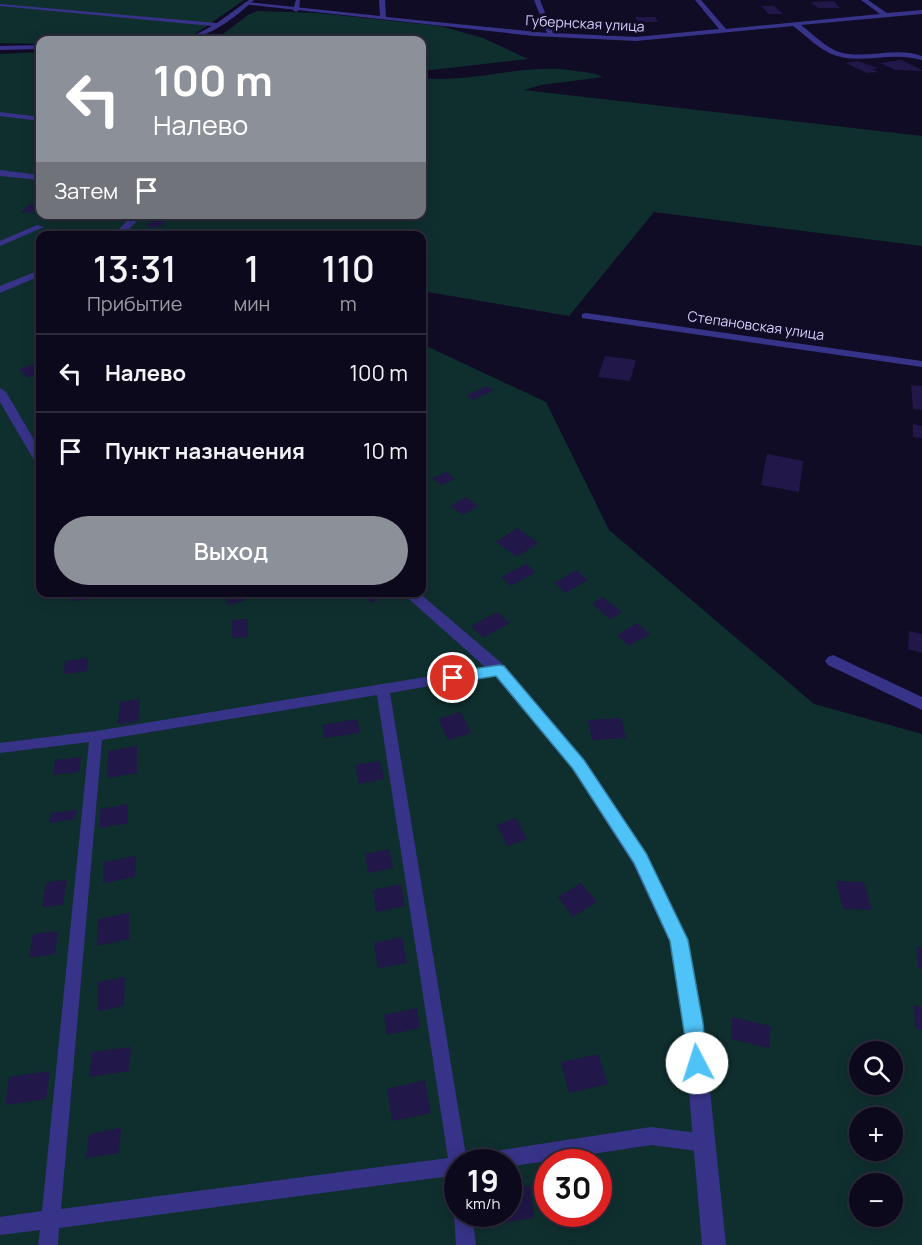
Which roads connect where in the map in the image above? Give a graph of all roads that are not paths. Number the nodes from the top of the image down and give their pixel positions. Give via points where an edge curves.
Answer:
1 (298, 0) edge
2 (382, 0) edge
3 (537, 0) edge
4 (698, 0) edge
5 (864, 0) edge
6 (249, 2) edge
7 (0, 4) edge
8 (296, 10) junction
9 (922, 12) edge
10 (887, 16) junction
11 (383, 18) junction
12 (218, 25) junction
13 (796, 25) junction
14 (725, 32) junction
15 (551, 35) junction
16 (196, 36) edge
17 (36, 47) edge
18 (0, 48) edge
19 (922, 58) edge
20 (0, 114) edge
21 (36, 118) edge
22 (0, 173) edge
23 (36, 178) edge
24 (135, 219) edge
25 (40, 227) dead end
26 (121, 231) edge
27 (0, 244) edge
28 (36, 275) edge
29 (0, 290) edge
30 (586, 316) dead end
31 (922, 364) edge
32 (0, 392) edge
33 (36, 453) edge
34 (414, 597) edge
35 (833, 660) dead end
36 (499, 670) junction
37 (383, 689) junction
38 (922, 704) edge
39 (96, 736) junction
40 (0, 748) edge
41 (705, 1143) junction
42 (455, 1149) edge
43 (522, 1156) edge
44 (444, 1168) edge
45 (51, 1218) junction
46 (0, 1226) edge
47 (464, 1227) edge
48 (48, 1245) edge
49 (466, 1245) edge
50 (714, 1245) edge

1 - 8 lane
2 - 11 street
3 - 15 street
4 - 14 street
5 - 10 street
6 - 8 street, Губернская улица
6 - 12 lane
7 - 12 lane
8 - 11 street, Губернская улица
9 - 10 street, Губернская улица
10 - 13 street, Губернская улица
11 - 15 street, Губернская улица
12 - 16 lane
13 - 14 street, Губернская улица
13 - 19 street via 841,54 898,52
14 - 15 street, Губернская улица via 636,39
17 - 18 lane
20 - 21 lane
22 - 23 street
24 - 26 street
25 - 27 lane
28 - 29 street
30 - 31 street, Степановская улица
32 - 33 street
34 - 36 street
35 - 38 street
36 - 37 lane
36 - 41 street via 596,789 640,858 679,940 693,1023
37 - 39 lane
37 - 42 lane
39 - 40 lane
39 - 45 lane
41 - 43 lane via 651,1136
41 - 50 street
44 - 45 lane
45 - 46 lane
45 - 48 lane
47 - 49 lane

